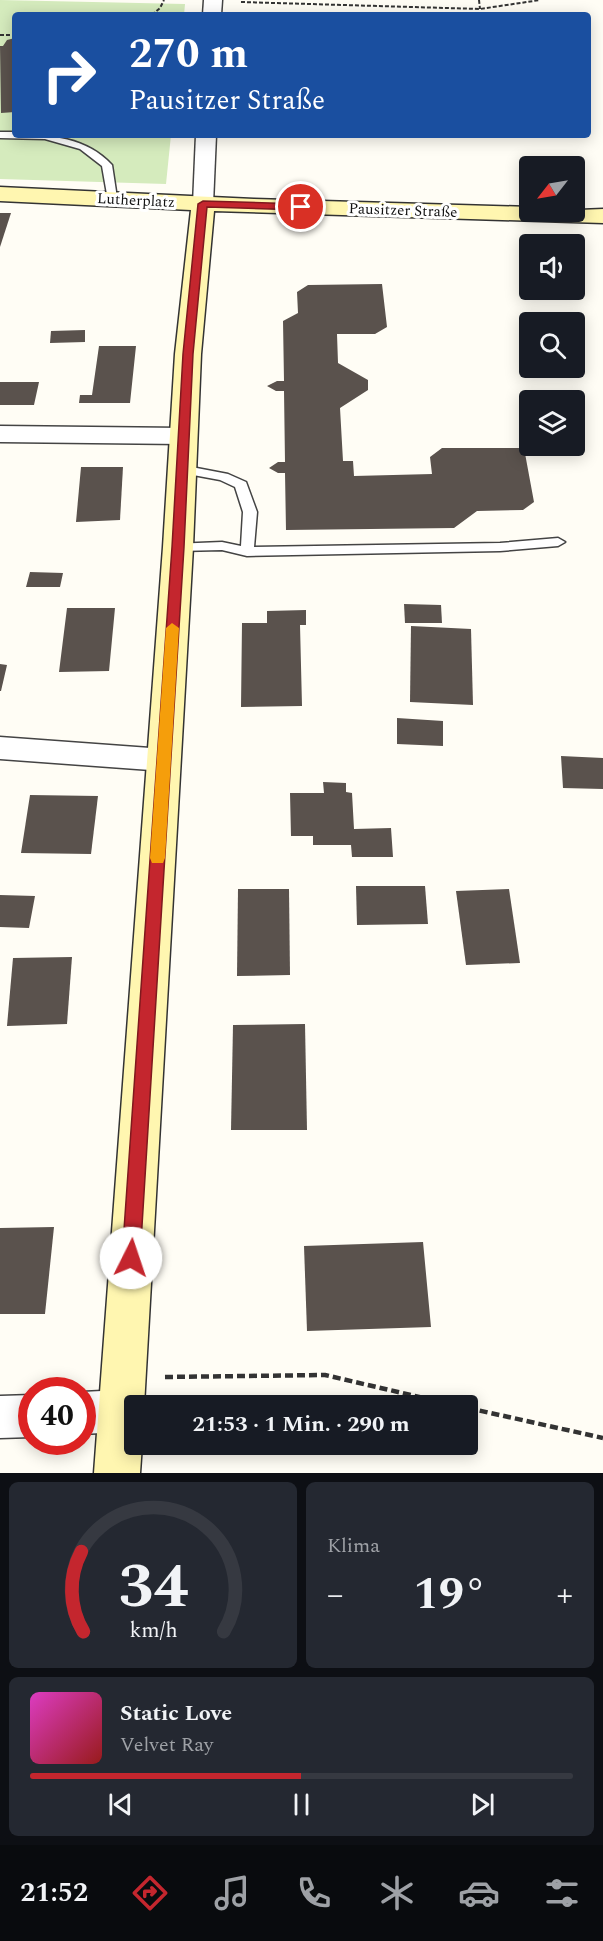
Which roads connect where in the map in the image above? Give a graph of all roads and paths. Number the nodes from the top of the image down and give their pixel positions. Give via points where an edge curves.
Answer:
1 (164, 0) edge
2 (479, 0) edge
3 (540, 0) edge
4 (213, 6) edge
5 (480, 9) junction
6 (155, 12) edge
7 (52, 138) edge
8 (206, 138) edge
9 (0, 194) edge
10 (112, 198) junction
11 (203, 204) junction
12 (603, 216) edge
13 (0, 434) edge
14 (182, 453) junction
15 (558, 542) dead end
16 (178, 547) junction
17 (247, 552) junction
18 (0, 748) edge
19 (164, 759) junction
20 (152, 1395) edge
21 (411, 1395) edge
22 (124, 1398) edge
23 (109, 1400) edge
24 (478, 1410) edge
25 (18, 1416) edge
26 (0, 1417) edge
27 (603, 1438) edge
28 (117, 1473) edge

1 - 6 path
2 - 5 path
3 - 5 path
4 - 5 path
7 - 10 lane via 84,147 107,165
8 - 11 street
9 - 10 street, Lutherplatz
10 - 11 street, Lutherplatz
11 - 12 street, Pausitzer Straße
11 - 14 street
13 - 14 street
14 - 16 street
14 - 17 lane via 241,485 250,512
15 - 17 lane via 500,547
16 - 17 lane via 222,546
16 - 19 street
18 - 19 street
19 - 23 street
20 - 21 path via 325,1375
22 - 23 path
23 - 28 street
24 - 27 path
25 - 26 street

